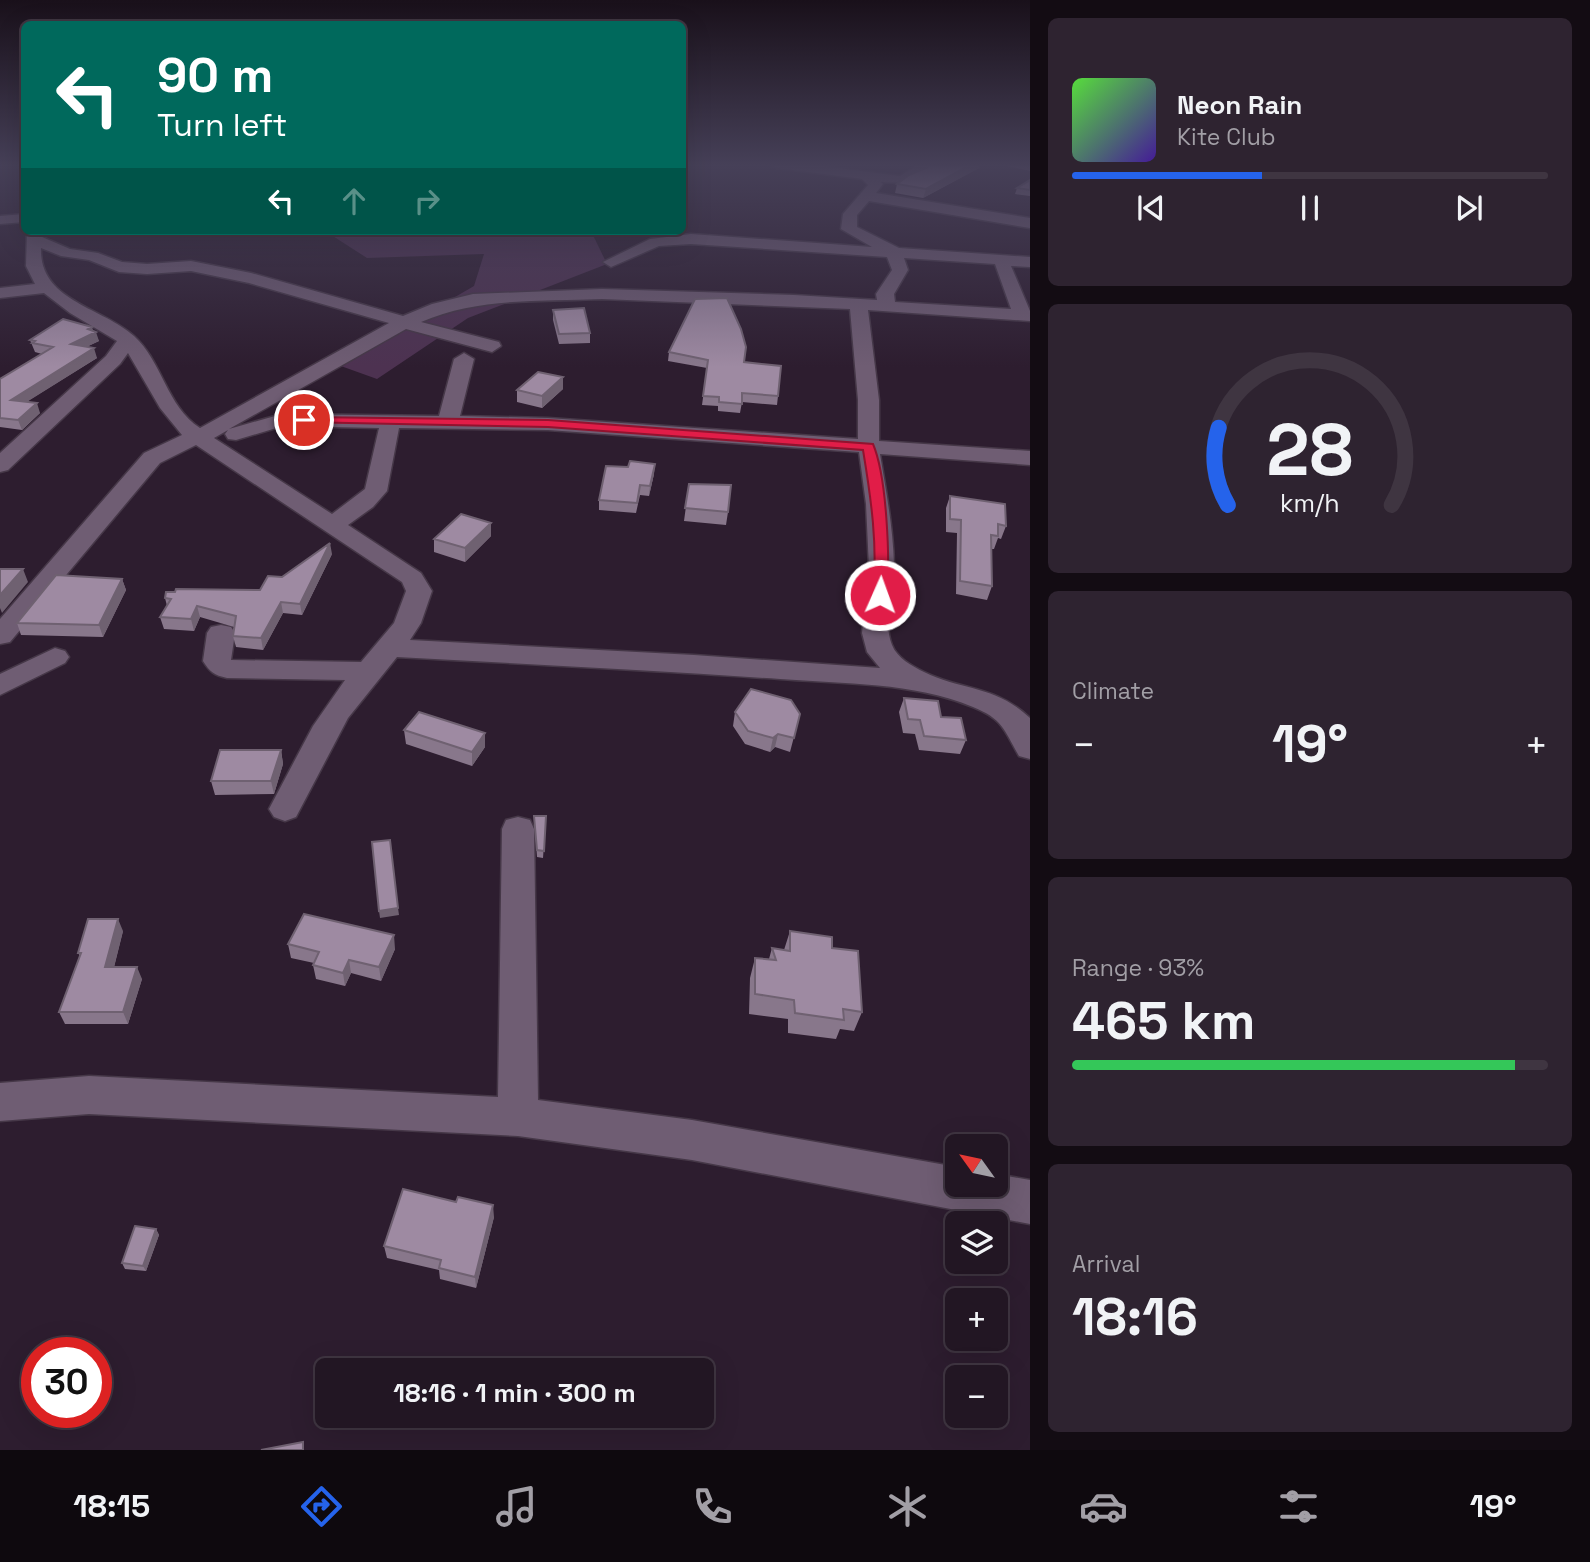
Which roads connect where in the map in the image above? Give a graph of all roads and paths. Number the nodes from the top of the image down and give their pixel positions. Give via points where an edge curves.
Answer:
1 (854, 232) edge
2 (57, 235) edge
3 (39, 238) edge
4 (892, 251) junction
5 (1002, 260) junction
6 (611, 262) dead end
7 (1030, 262) edge
8 (47, 288) junction
9 (0, 293) edge
10 (858, 304) junction
11 (887, 306) junction
12 (1026, 316) edge
13 (403, 323) junction
14 (128, 340) junction
15 (492, 346) dead end
16 (464, 359) dead end
17 (449, 422) junction
18 (390, 423) junction
19 (205, 441) junction
20 (869, 447) junction
21 (1030, 458) edge
22 (0, 465) edge
23 (332, 525) junction
24 (221, 633) dead end
25 (0, 636) edge
26 (391, 648) junction
27 (55, 657) dead end
28 (368, 671) junction
29 (918, 680) junction
30 (0, 686) edge
31 (1029, 740) edge
32 (285, 809) dead end
33 (518, 829) dead end
34 (0, 1102) edge
35 (518, 1116) junction
36 (1030, 1202) edge

1 - 4 street
2 - 3 street
3 - 8 street via 36,271
3 - 13 street via 67,253 92,256 119,267 211,269
4 - 5 street
4 - 6 street via 670,240
4 - 11 street via 900,271 885,294
5 - 7 street
5 - 12 street
8 - 9 street
8 - 14 street
10 - 11 street
10 - 13 street via 602,294 516,296 459,302
10 - 20 street via 869,395
11 - 12 street
13 - 15 street
13 - 19 street
14 - 19 street via 169,410
14 - 22 street via 113,360
16 - 17 street
17 - 18 street
17 - 20 street via 548,424
18 - 19 street via 272,421
18 - 23 street via 376,491
19 - 23 street
19 - 25 street via 166,449 140,470
20 - 21 street
20 - 29 street via 882,572 875,640 893,666
23 - 26 street via 412,578 419,591 409,622
24 - 28 street via 217,661 227,668
26 - 28 street
26 - 29 street
27 - 30 street
28 - 32 street via 326,731
29 - 31 street via 1002,708
33 - 35 street
34 - 35 street via 89,1095
35 - 36 street via 692,1140

